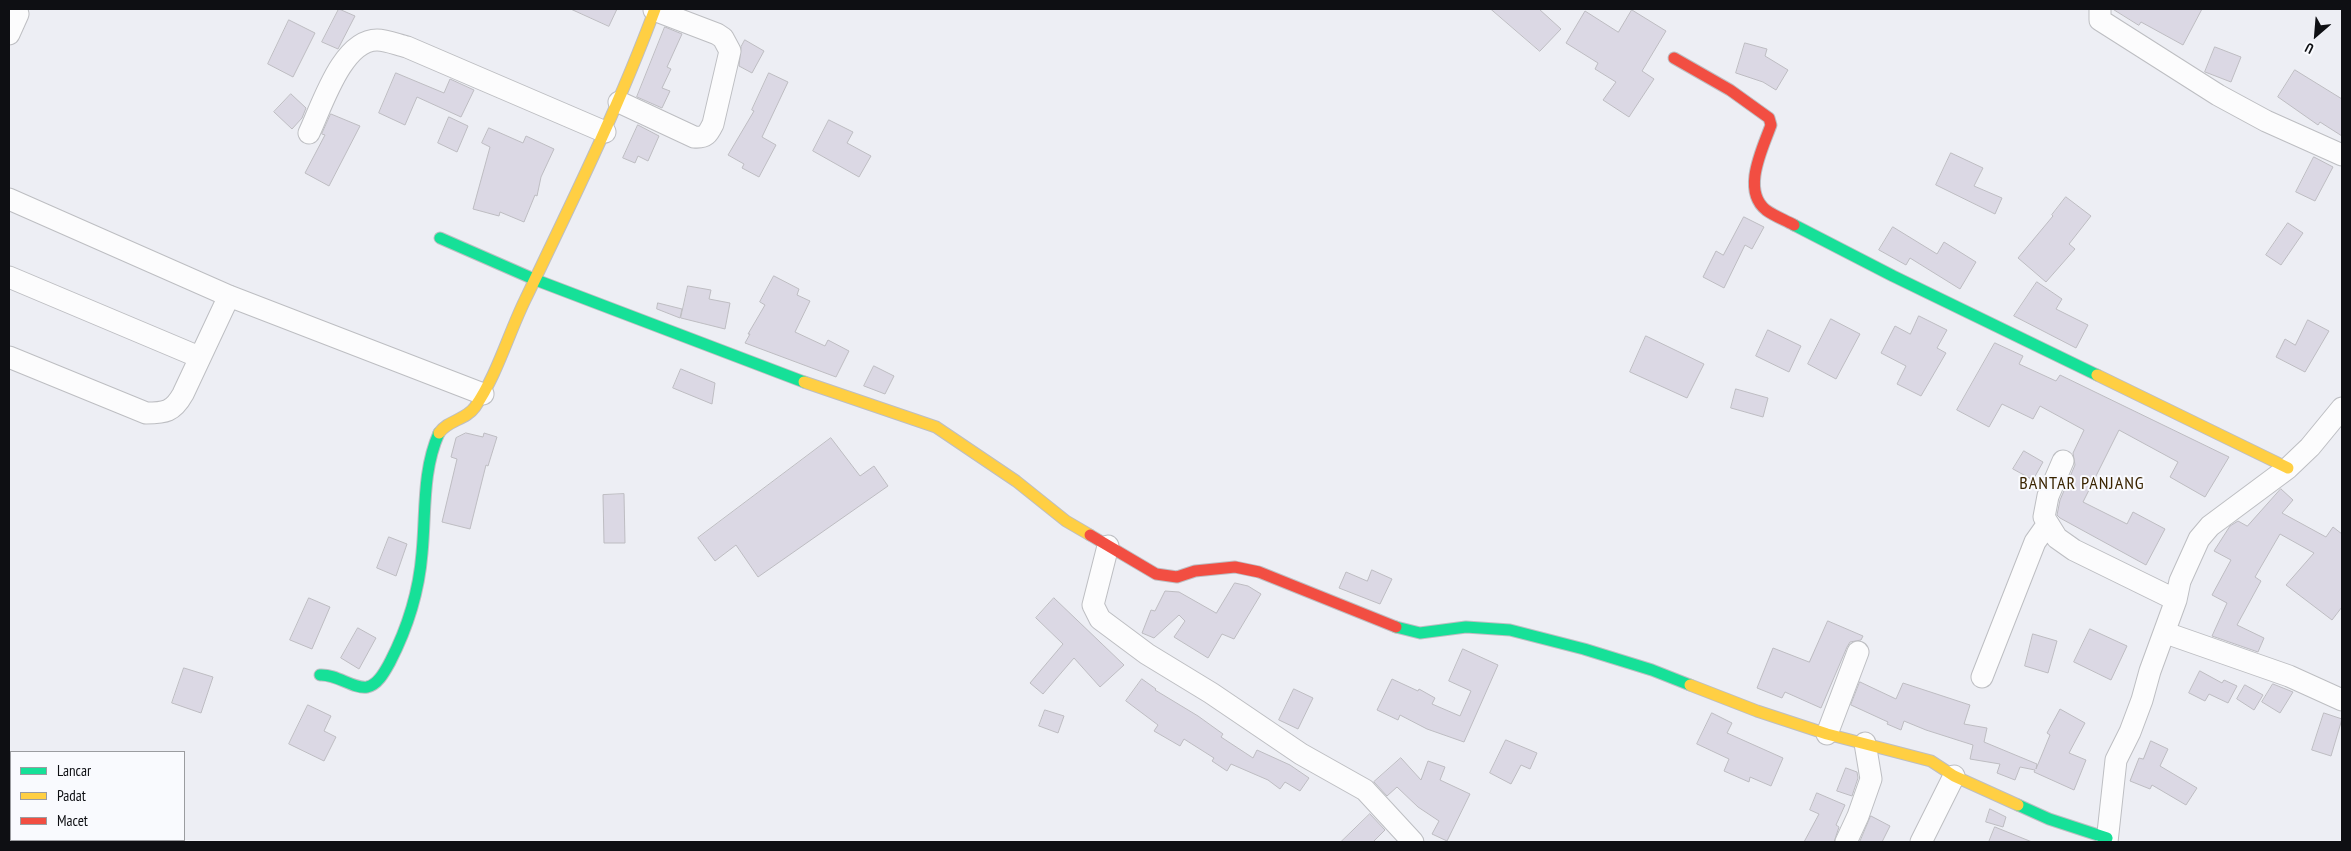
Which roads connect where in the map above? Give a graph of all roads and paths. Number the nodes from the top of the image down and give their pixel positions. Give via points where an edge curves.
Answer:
1 (654, 9) edge
2 (2100, 9) edge
3 (18, 14) dead end
4 (9, 34) edge
5 (1674, 58) dead end
6 (619, 102) junction
7 (605, 132) junction
8 (309, 133) dead end
9 (2342, 155) edge
10 (9, 199) edge
11 (440, 238) dead end
12 (9, 277) edge
13 (536, 280) junction
14 (229, 296) junction
15 (9, 357) edge
16 (199, 357) junction
17 (483, 394) junction
18 (2342, 408) edge
19 (2063, 461) dead end
20 (2288, 468) junction
21 (2048, 525) junction
22 (1108, 546) junction
23 (2176, 600) junction
24 (2166, 633) junction
25 (1858, 652) dead end
26 (320, 675) dead end
27 (1982, 677) dead end
28 (2342, 700) edge
29 (1827, 734) junction
30 (1865, 742) junction
31 (1954, 776) junction
32 (2107, 840) edge
33 (1413, 842) edge
34 (1846, 842) edge
35 (1921, 842) edge

1 - 6 street
1 - 6 street via 717,34 727,44 730,51 713,124 708,134 694,137
2 - 9 street via 2100,20 2218,95
3 - 4 street
5 - 20 street via 1730,90 1769,118 1770,125 1754,183 1756,200 1766,210 1893,276
6 - 7 street
7 - 8 street via 408,48 377,40 351,51
7 - 13 street
10 - 14 street
11 - 13 street
12 - 16 street
13 - 17 street
13 - 22 street via 810,384 936,427 1016,481 1066,521
14 - 16 street
14 - 17 street
15 - 16 street via 146,413 164,412 176,406
17 - 26 street via 467,417 447,424 440,432 429,461 422,558 403,632 381,677 369,688 362,688 328,674
18 - 20 street
19 - 21 street via 2048,496 2044,517
20 - 23 street via 2210,526 2188,561
21 - 23 street via 2057,538 2074,550
21 - 27 street via 2035,542
22 - 29 street via 1156,574 1177,577 1196,571 1234,568 1259,572 1397,628 1420,634 1466,627 1510,630 1542,637 1652,670
22 - 33 street via 1093,605 1100,619 1147,654 1301,754 1365,790
23 - 24 street
24 - 28 street via 2289,676
24 - 32 street via 2130,732 2116,760
25 - 29 street
29 - 30 street
30 - 31 street via 1931,761
30 - 34 street via 1871,779
31 - 32 street via 2049,819
31 - 35 street

